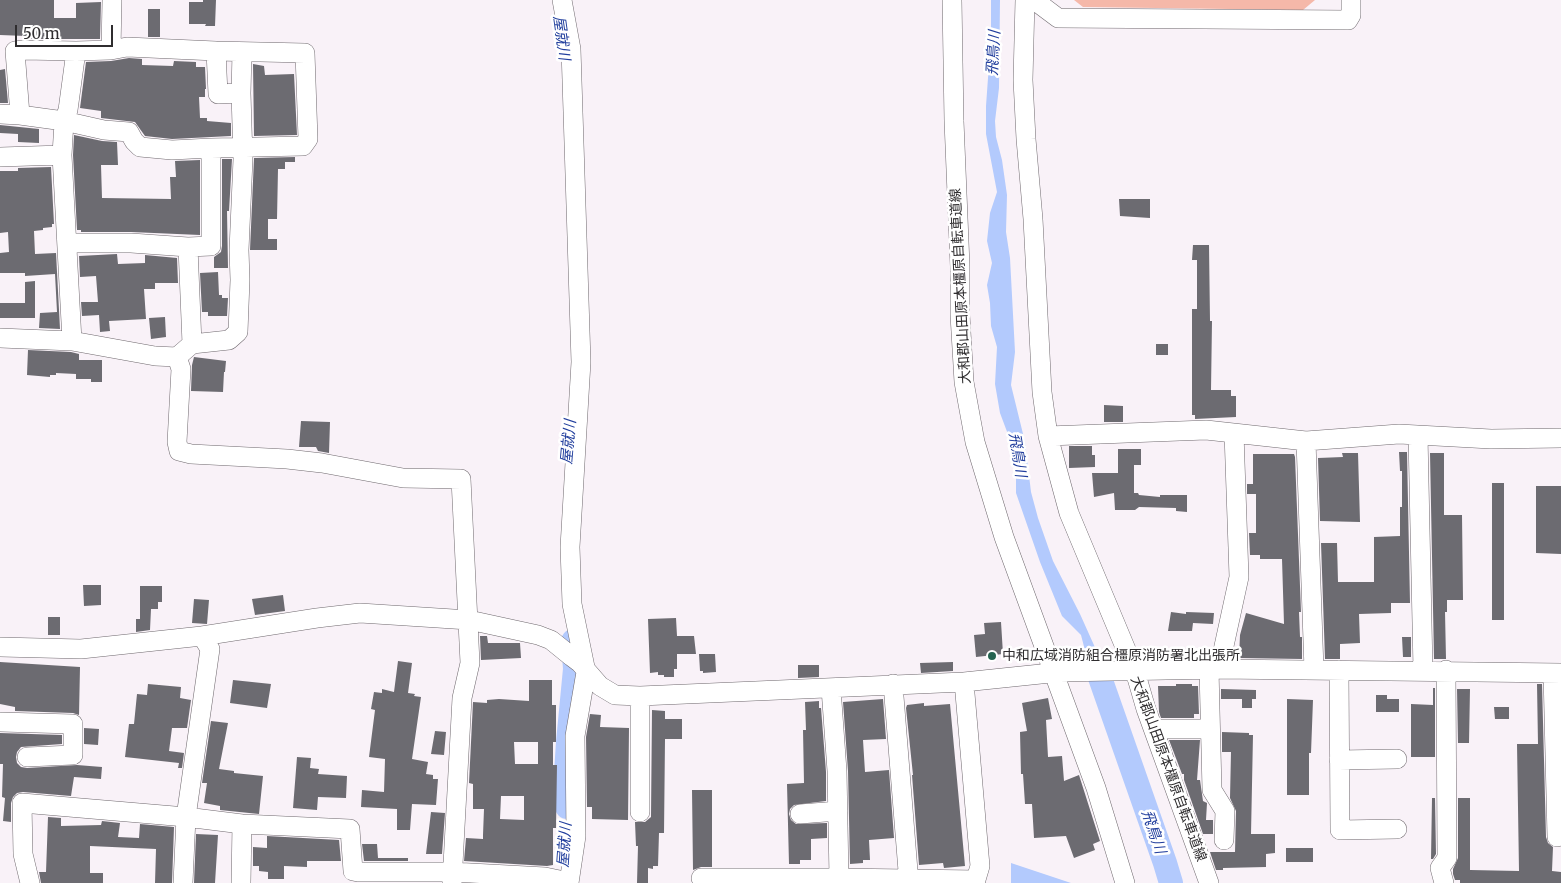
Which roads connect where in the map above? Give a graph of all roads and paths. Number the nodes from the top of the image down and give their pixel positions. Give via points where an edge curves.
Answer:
1 (112, 0) edge
2 (562, 0) edge
3 (952, 0) edge
4 (1025, 0) edge
5 (1034, 0) edge
6 (1351, 0) edge
7 (111, 50) junction
8 (76, 51) junction
9 (216, 51) junction
10 (242, 52) junction
11 (241, 93) junction
12 (0, 114) edge
13 (20, 115) junction
14 (64, 121) junction
15 (210, 148) junction
16 (242, 148) junction
17 (62, 156) junction
18 (0, 157) edge
19 (67, 243) junction
20 (188, 247) junction
21 (0, 338) edge
22 (72, 340) junction
23 (192, 344) junction
24 (177, 357) junction
25 (1234, 433) junction
26 (1418, 435) junction
27 (1048, 436) junction
28 (1561, 438) edge
29 (1306, 440) junction
30 (469, 620) junction
31 (202, 636) junction
32 (0, 647) edge
33 (580, 664) junction
34 (1214, 669) junction
35 (1314, 670) junction
36 (1339, 670) junction
37 (1422, 670) junction
38 (1446, 670) junction
39 (1057, 672) junction
40 (1130, 672) junction
41 (1557, 672) edge
42 (964, 682) junction
43 (893, 684) junction
44 (830, 688) junction
45 (640, 696) junction
46 (0, 722) edge
47 (1160, 729) dead end
48 (1210, 729) junction
49 (27, 758) dead end
50 (1397, 759) dead end
51 (1340, 760) junction
52 (838, 811) junction
53 (640, 812) dead end
54 (800, 814) dead end
55 (186, 817) junction
56 (242, 824) junction
57 (1397, 829) dead end
58 (1557, 837) dead end
59 (1224, 840) dead end
60 (452, 878) edge
61 (700, 878) dead end
62 (840, 878) junction
63 (742, 880) edge
64 (565, 881) edge
65 (817, 881) edge
66 (902, 881) edge
67 (975, 882) edge
68 (30, 883) edge
69 (183, 883) edge
70 (241, 883) edge
71 (1125, 883) edge
72 (1209, 883) edge
73 (1444, 883) edge

1 - 7 street
2 - 33 street via 571,49 581,362 570,547 572,604
3 - 39 street, 大和郡山田原本橿原自転車道線 via 964,382 975,442 1004,537
4 - 27 street via 1026,139 1042,392
5 - 6 street via 1058,18 1348,20
7 - 8 street
7 - 9 street via 126,47
8 - 13 street via 15,51
8 - 14 street
9 - 10 street
9 - 11 street via 218,94
10 - 11 street
10 - 16 street via 305,53 308,139 303,146
11 - 16 street
12 - 13 street
13 - 14 street
14 - 15 street via 129,132 140,147 172,150
14 - 17 street
15 - 16 street
15 - 20 street via 211,246
16 - 23 street via 238,332 229,340
17 - 18 street
17 - 19 street
19 - 20 street via 131,242
19 - 22 street
20 - 23 street
21 - 22 street
22 - 24 street via 155,356
23 - 24 street
24 - 30 street via 181,369 179,451 304,461 403,478 461,479
25 - 27 street via 1206,430
25 - 29 street
25 - 34 street via 1239,577
26 - 28 street
26 - 29 street
26 - 37 street
27 - 40 street via 1070,513
29 - 35 street
30 - 31 street via 360,613
30 - 33 street via 551,640
30 - 60 street via 470,663 462,698
31 - 32 street via 81,649
31 - 55 street via 210,649
33 - 45 street via 600,686 615,695
33 - 64 street via 575,736 576,836
34 - 35 street
34 - 40 street
34 - 48 street
35 - 36 street
36 - 37 street
36 - 51 street
37 - 38 street
38 - 41 street
38 - 73 street via 1447,858 1440,868
39 - 40 street, 大和郡山田原本橿原自転車道線
39 - 42 street
39 - 71 street
40 - 72 street, 大和郡山田原本橿原自転車道線
41 - 58 street
42 - 43 street
42 - 67 street via 980,866
43 - 44 street
43 - 66 street via 908,871
44 - 45 street
44 - 52 street
45 - 53 street
46 - 49 street via 73,724 73,755
47 - 48 street
48 - 59 street via 1212,790 1225,811
50 - 51 street
51 - 57 street via 1340,830
52 - 54 street
52 - 62 street
55 - 56 street
55 - 68 street via 22,803 23,854
55 - 69 street
56 - 60 street via 350,829 353,871
56 - 70 street
60 - 64 street via 545,877
61 - 63 street
62 - 65 street
62 - 66 street
63 - 65 street
66 - 67 street

